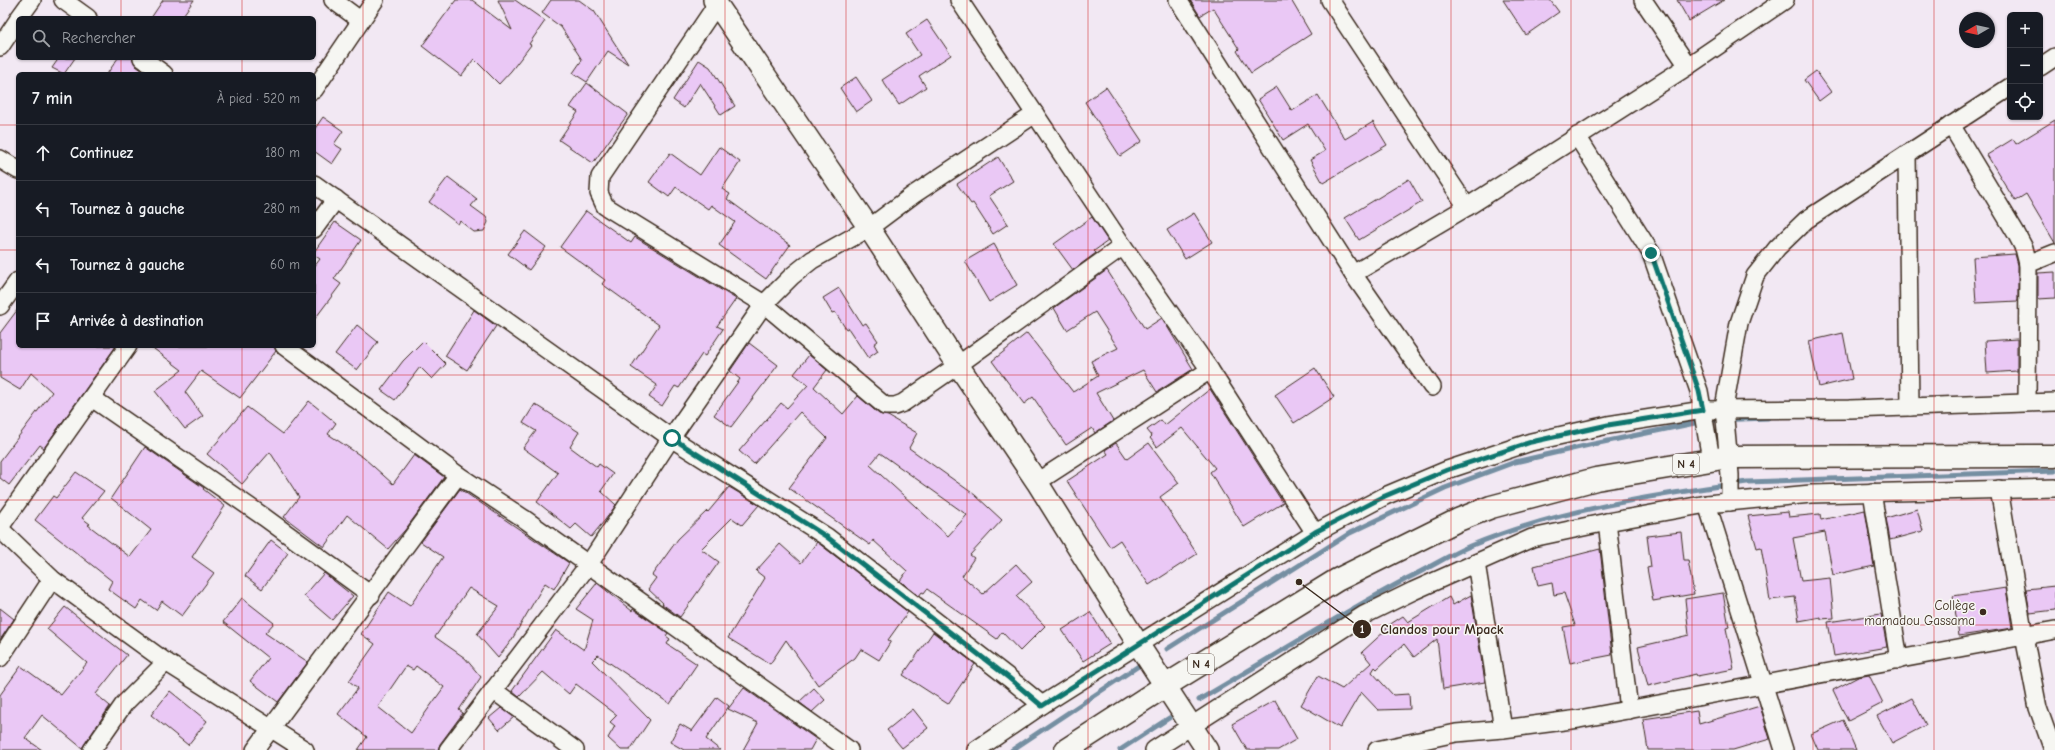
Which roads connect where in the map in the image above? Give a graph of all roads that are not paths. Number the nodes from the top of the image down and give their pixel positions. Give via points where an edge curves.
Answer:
1 (32, 0) edge
2 (63, 0) edge
3 (333, 0) edge
4 (375, 0) edge
5 (959, 0) edge
6 (1178, 0) edge
7 (1330, 0) edge
8 (1643, 0) edge
9 (1785, 0) edge
10 (716, 2) edge
11 (21, 16) edge
12 (85, 16) edge
13 (360, 20) junction
14 (16, 23) edge
15 (0, 47) edge
16 (2055, 57) edge
17 (145, 60) edge
18 (2043, 65) edge
19 (1688, 66) junction
20 (161, 72) edge
21 (316, 87) edge
22 (2007, 89) edge
23 (1035, 114) junction
24 (1951, 125) junction
25 (1578, 136) junction
26 (1907, 154) junction
27 (0, 159) edge
28 (16, 169) edge
29 (316, 185) edge
30 (336, 199) junction
31 (1466, 206) junction
32 (316, 226) edge
33 (870, 228) junction
34 (1123, 246) junction
35 (2055, 253) edge
36 (2028, 264) junction
37 (1353, 274) junction
38 (16, 284) edge
39 (764, 304) junction
40 (0, 306) edge
41 (127, 348) edge
42 (287, 348) edge
43 (958, 365) junction
44 (1210, 370) junction
45 (1432, 387) dead end
46 (92, 398) junction
47 (2027, 402) junction
48 (2055, 402) edge
49 (1910, 407) junction
50 (1724, 408) junction
51 (1703, 410) junction
52 (672, 438) junction
53 (2055, 456) edge
54 (1720, 458) junction
55 (458, 475) junction
56 (1037, 482) junction
57 (2055, 488) edge
58 (1999, 489) junction
59 (1872, 492) junction
60 (1730, 502) junction
61 (1707, 504) junction
62 (1607, 522) junction
63 (0, 528) edge
64 (1315, 532) junction
65 (1476, 563) junction
66 (589, 564) junction
67 (52, 579) junction
68 (371, 595) junction
69 (2055, 630) edge
70 (2024, 636) junction
71 (1138, 644) junction
72 (0, 658) edge
73 (1899, 660) junction
74 (166, 662) junction
75 (1764, 684) junction
76 (1165, 686) junction
77 (493, 690) junction
78 (1042, 706) junction
79 (1628, 710) junction
80 (1192, 727) junction
81 (271, 728) junction
82 (1503, 729) junction
83 (1431, 744) edge
84 (92, 750) edge
85 (255, 750) edge
86 (305, 750) edge
87 (448, 750) edge
88 (575, 750) edge
89 (849, 750) edge
90 (976, 750) edge
91 (1066, 750) edge
92 (1154, 750) edge
93 (1207, 750) edge
94 (1377, 750) edge
95 (1784, 750) edge
96 (2053, 750) edge

1 - 11 street
2 - 12 street
3 - 13 street
4 - 13 street
5 - 23 street
6 - 37 street
7 - 31 street
8 - 19 street
9 - 19 street
10 - 33 main road
10 - 39 street via 600,177 599,193 605,206
13 - 21 street
14 - 15 street
16 - 18 street
17 - 20 street
19 - 25 street
22 - 24 street
23 - 33 street via 913,195
23 - 34 street
24 - 26 street
24 - 36 street via 2016,233 2024,248
25 - 31 street
25 - 51 street via 1651,253 1699,391
26 - 49 street
26 - 50 street via 1806,220 1777,248 1755,276 1739,323
27 - 28 street
29 - 30 street
30 - 32 street
30 - 52 street
31 - 37 street
33 - 39 street via 812,260
33 - 43 main road
34 - 43 street
34 - 44 street
35 - 36 street
36 - 47 street
37 - 45 street
38 - 40 street
39 - 43 street via 885,406 903,403
39 - 52 street
41 - 46 street
42 - 55 street
43 - 56 main road
44 - 56 street
44 - 64 street
46 - 63 street
46 - 68 street
47 - 48 street
47 - 49 street
49 - 50 street
50 - 51 street
50 - 54 street
51 - 54 street
51 - 64 street via 1608,425 1531,442 1447,470 1385,496
52 - 66 street
52 - 78 street via 827,537
53 - 54 highway, N 4
54 - 60 street
54 - 76 highway, N 4 via 1562,487 1491,507 1458,520 1337,580
55 - 66 street
55 - 68 street
56 - 71 main road
57 - 58 street
58 - 59 street
58 - 70 street
59 - 60 street via 1811,494
59 - 73 street
60 - 61 street
61 - 62 street
61 - 75 street
62 - 65 street via 1532,538
62 - 79 street
63 - 67 street
64 - 71 street
65 - 80 street via 1364,615
65 - 82 street
66 - 77 street
66 - 89 street
67 - 72 street
67 - 74 street
68 - 81 street
69 - 70 street
70 - 73 street
70 - 96 street via 2038,708
71 - 76 main road
71 - 78 street
73 - 75 street
74 - 81 street
74 - 84 street via 124,704
75 - 79 street
75 - 95 street
76 - 80 main road
76 - 91 highway, N 4
77 - 87 street
77 - 88 street
78 - 90 street
79 - 82 street
80 - 92 street
80 - 93 main road
81 - 85 street
81 - 86 street
82 - 83 street via 1456,733
83 - 94 street

